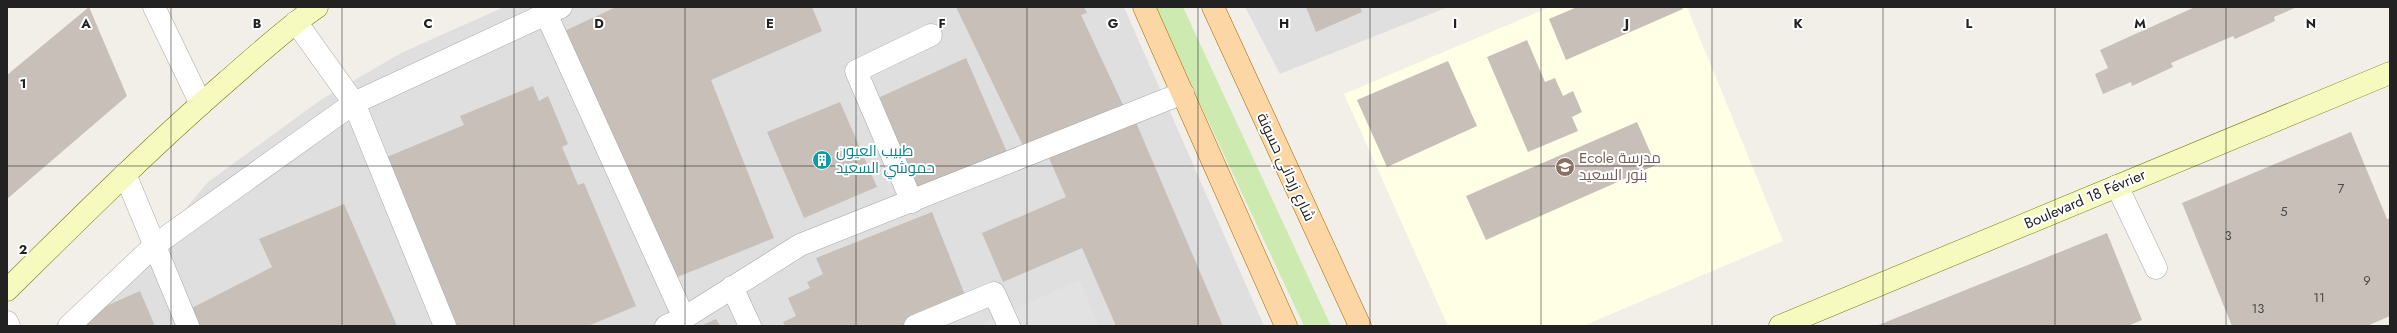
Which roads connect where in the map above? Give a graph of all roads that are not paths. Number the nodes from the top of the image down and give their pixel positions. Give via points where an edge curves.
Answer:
1 (154, 7) edge
2 (317, 7) edge
3 (1144, 7) edge
4 (1213, 7) edge
5 (550, 9) edge
6 (296, 22) junction
7 (931, 35) dead end
8 (2390, 73) edge
9 (1183, 93) junction
10 (354, 103) junction
11 (201, 104) junction
12 (126, 174) junction
13 (2117, 186) junction
14 (912, 202) junction
15 (155, 245) junction
16 (2156, 268) dead end
17 (732, 287) junction
18 (7, 290) edge
19 (7, 322) edge
20 (675, 322) edge
21 (9, 326) edge
22 (69, 326) edge
23 (188, 326) edge
24 (445, 326) edge
25 (750, 326) edge
26 (916, 326) edge
27 (1009, 326) edge
28 (1286, 326) edge
29 (1360, 326) edge
30 (1780, 326) edge

1 - 11 street
2 - 6 main road
3 - 9 main road
4 - 29 main road, شارع زرداني حسونة
5 - 10 street
5 - 20 street
6 - 10 street
6 - 11 main road
7 - 14 street via 856,71
8 - 13 main road, Boulevard 18 Février
9 - 14 street
9 - 28 main road
10 - 15 street
10 - 24 street
11 - 12 main road
12 - 15 street
12 - 18 main road
13 - 16 street
13 - 30 main road, Boulevard 18 Février
14 - 17 street via 800,245
15 - 22 street
15 - 23 street
17 - 20 street
17 - 25 street
19 - 21 street
26 - 27 street via 994,293

